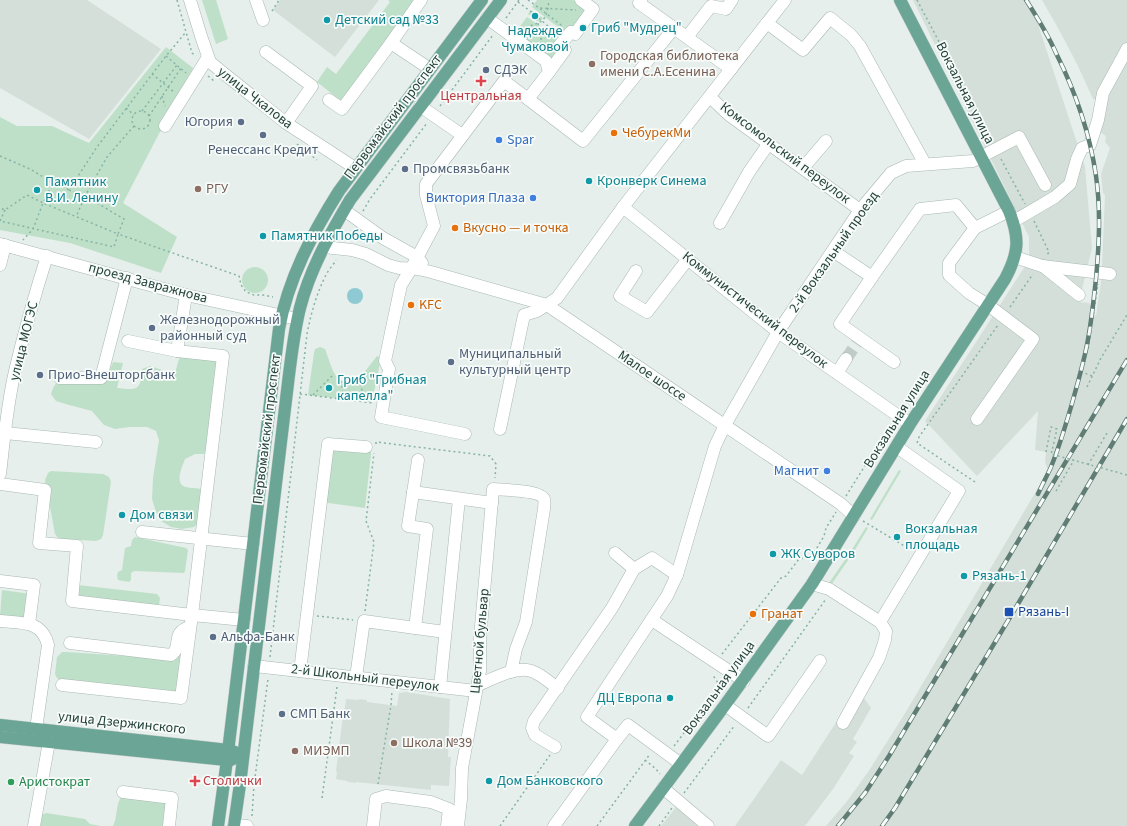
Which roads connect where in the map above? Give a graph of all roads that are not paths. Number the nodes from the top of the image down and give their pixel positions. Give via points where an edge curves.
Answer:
1 (190, 0) edge
2 (256, 0) edge
3 (421, 0) edge
4 (482, 0) edge
5 (501, 0) edge
6 (581, 0) edge
7 (641, 0) edge
8 (732, 0) edge
9 (785, 0) edge
10 (900, 0) edge
11 (713, 3) edge
12 (487, 18) junction
13 (263, 20) road end
14 (767, 23) junction
15 (674, 28) junction
16 (687, 37) junction
17 (392, 43) junction
18 (1127, 49) edge
19 (266, 52) dead end
20 (208, 57) junction
21 (547, 66) junction
22 (430, 69) junction
23 (731, 69) junction
24 (710, 97) junction
25 (528, 99) junction
26 (329, 100) dead end
27 (420, 106) junction
28 (286, 123) junction
29 (165, 126) dead end
30 (462, 135) junction
31 (826, 141) dead end
32 (769, 143) junction
33 (982, 157) junction
34 (925, 164) junction
35 (355, 168) junction
36 (803, 168) junction
37 (1045, 185) dead end
38 (623, 206) junction
39 (344, 210) junction
40 (860, 210) junction
41 (1012, 216) junction
42 (720, 223) dead end
43 (975, 228) junction
44 (3, 244) edge
45 (324, 247) junction
46 (833, 250) junction
47 (47, 256) junction
48 (417, 257) junction
49 (1015, 257) junction
50 (688, 259) junction
51 (0, 265) edge
52 (1041, 265) junction
53 (411, 269) junction
54 (636, 271) dead end
55 (431, 272) junction
56 (1104, 273) road end
57 (872, 277) junction
58 (127, 278) junction
59 (186, 294) junction
60 (1079, 295) dead end
61 (547, 305) junction
62 (988, 305) junction
63 (282, 316) junction
64 (297, 319) junction
65 (778, 332) junction
66 (128, 341) dead end
67 (177, 351) junction
68 (846, 359) tunnel mouth
69 (894, 362) dead end
70 (837, 373) junction
71 (60, 378) dead end
72 (977, 419) dead end
73 (910, 424) junction
74 (725, 425) junction
75 (500, 429) dead end
76 (5, 433) junction
77 (465, 434) dead end
78 (96, 442) dead end
79 (366, 447) dead end
80 (897, 447) junction
81 (418, 460) dead end
82 (0, 474) edge
83 (0, 484) edge
84 (413, 492) junction
85 (459, 499) junction
86 (492, 503) junction
87 (854, 516) junction
88 (142, 532) dead end
89 (202, 538) junction
90 (253, 544) junction
91 (615, 553) dead end
92 (634, 569) junction
93 (677, 575) junction
94 (0, 581) edge
95 (812, 584) junction
96 (192, 615) junction
97 (244, 620) junction
98 (652, 620) junction
99 (0, 621) edge
100 (880, 622) junction
101 (29, 624) junction
102 (190, 627) junction
103 (415, 628) junction
104 (446, 632) junction
105 (70, 644) dead end
106 (820, 661) dead end
107 (254, 666) junction
108 (300, 671) junction
109 (511, 672) junction
110 (356, 677) junction
111 (744, 681) junction
112 (62, 685) dead end
113 (440, 687) junction
114 (477, 688) junction
115 (558, 688) junction
116 (726, 705) junction
117 (844, 723) dead end
118 (0, 725) edge
119 (36, 729) junction
120 (0, 737) edge
121 (617, 739) junction
122 (49, 742) junction
123 (555, 747) road end
124 (234, 753) junction
125 (681, 764) junction
126 (663, 788) junction
127 (124, 792) dead end
128 (250, 823) edge
129 (234, 825) edge
130 (34, 826) edge
131 (169, 826) edge
132 (218, 826) edge
133 (373, 826) edge
134 (447, 826) edge
135 (458, 826) edge
136 (554, 826) edge
137 (635, 826) edge
138 (708, 826) edge

1 - 20 street, улица Чкалова
2 - 13 street
3 - 17 street
4 - 22 main road, Первомайский проспект
5 - 12 main road, Первомайский проспект
6 - 21 street via 593,9 592,11 575,34 571,32 559,46 565,50
7 - 15 street via 639,3
8 - 11 street via 726,9
9 - 14 street
10 - 33 main road, Вокзальная улица
11 - 16 street
12 - 21 street
12 - 27 main road, Первомайский проспект
14 - 23 street
14 - 34 street via 802,50 830,18 851,35 860,46
15 - 16 street
15 - 25 street via 584,141
16 - 23 street
17 - 22 street
17 - 26 street via 342,109
18 - 41 street via 1103,93 1090,145 1082,148 1070,184 1055,197 1029,212
19 - 28 street via 312,86
20 - 28 street, улица Чкалова via 210,62
20 - 29 street
21 - 25 street
22 - 35 main road, Первомайский проспект
23 - 24 street
24 - 32 street, Комсомольский переулок
24 - 38 street
25 - 30 street via 504,81
27 - 30 street
27 - 39 main road, Первомайский проспект
28 - 35 street, улица Чкалова
30 - 48 street via 426,184 434,226
31 - 36 street
32 - 36 street, Комсомольский переулок
32 - 42 street
33 - 34 street, 2-й Вокзальный проезд via 973,161
33 - 37 street, 2-й Вокзальный проезд via 1019,137
33 - 41 main road, Вокзальная улица
34 - 40 street, 2-й Вокзальный проезд via 906,166 891,173
35 - 63 main road, Первомайский проспект via 324,214 306,248
36 - 40 street, Комсомольский переулок
38 - 50 street, Коммунистический переулок
38 - 61 street via 557,298
39 - 45 main road, Первомайский проспект
39 - 48 street via 383,238
40 - 46 street, 2-й Вокзальный проезд
41 - 43 street
41 - 49 main road, Вокзальная улица via 1017,244
43 - 57 street via 956,205 920,209
43 - 62 street via 949,263 949,275 969,293
44 - 47 street, проезд Завражнова
44 - 51 street
45 - 53 street, Малое шоссе via 352,250 388,265
45 - 64 main road, Первомайский проспект
46 - 57 street
46 - 65 street, 2-й Вокзальный проезд
47 - 58 street, проезд Завражнова
47 - 76 street, улица МОГЭС via 15,372
48 - 53 street
48 - 55 street
49 - 52 street
49 - 62 main road, Вокзальная улица via 1005,279
50 - 54 street via 647,312 620,296
50 - 65 street, Коммунистический переулок
52 - 56 street
52 - 60 street
53 - 55 street, Малое шоссе
53 - 77 street via 401,285 385,361 389,369 381,417
55 - 61 street, Малое шоссе
57 - 69 street via 840,324 859,341
58 - 59 street, проезд Завражнова
58 - 71 street via 101,378
59 - 63 street, проезд Завражнова
59 - 67 street
61 - 74 street, Малое шоссе
61 - 75 street via 524,315
62 - 72 street via 1033,339
62 - 73 main road, Вокзальная улица
63 - 64 street, проезд Завражнова
63 - 90 main road, Первомайский проспект
64 - 107 main road, Первомайский проспект
65 - 70 street, Коммунистический переулок
65 - 74 street, 2-й Вокзальный проезд
66 - 67 street
67 - 89 street via 223,356
68 - 70 street
70 - 73 street, Коммунистический переулок
73 - 80 main road, Вокзальная улица
74 - 87 street, Малое шоссе via 841,504
74 - 93 street, 2-й Вокзальный проезд via 715,446
76 - 78 street
76 - 82 street, улица МОГЭС
79 - 108 street via 328,444
80 - 87 main road, Вокзальная улица
80 - 100 street via 959,491
81 - 84 street
83 - 96 street via 44,490 39,543 77,546 72,601
84 - 85 street
84 - 103 street via 408,526 427,529
85 - 86 street
85 - 104 street
86 - 109 street, Цветной бульвар via 493,489 532,492 544,499 526,622
86 - 114 street, Цветной бульвар
87 - 95 main road, Вокзальная улица
88 - 89 street
89 - 90 street
89 - 96 street
90 - 97 main road, Первомайский проспект
91 - 92 street
92 - 93 street via 652,558
92 - 115 street via 612,608
93 - 98 street, 2-й Вокзальный проезд
94 - 101 street via 34,585
95 - 100 street via 828,589
95 - 111 main road, Вокзальная улица
96 - 97 street
96 - 102 street
97 - 124 main road, Первомайский проспект
98 - 111 street
98 - 121 street, 2-й Вокзальный проезд via 587,717
99 - 101 street
100 - 117 street via 886,631 879,658
101 - 119 street via 42,632 48,645
102 - 105 street via 184,628 178,635 176,649 171,654
102 - 112 street via 181,698
103 - 104 street
103 - 110 street via 364,621
104 - 113 street
106 - 116 street via 768,736
107 - 108 street, 2-й Школьный переулок
107 - 124 main road, Первомайский проспект
108 - 110 street, 2-й Школьный переулок
109 - 114 street
109 - 115 street via 525,669
110 - 113 street, 2-й Школьный переулок
111 - 116 main road, Вокзальная улица
113 - 114 street, 2-й Школьный переулок
114 - 135 street, Цветной бульвар via 462,768
115 - 123 street via 534,721 532,728 536,735
116 - 125 main road, Вокзальная улица
118 - 119 main road, улица Дзержинского
119 - 124 main road, улица Дзержинского
120 - 122 main road, улица Дзержинского
121 - 125 street via 628,725
121 - 136 street
122 - 124 main road, улица Дзержинского
122 - 130 street
124 - 129 main road via 242,768
124 - 132 main road, Первомайский проспект
125 - 126 main road, Вокзальная улица
126 - 137 main road, Вокзальная улица
126 - 138 street
127 - 131 street via 172,798
128 - 129 street
133 - 134 street via 376,799 386,796 431,802 449,809

